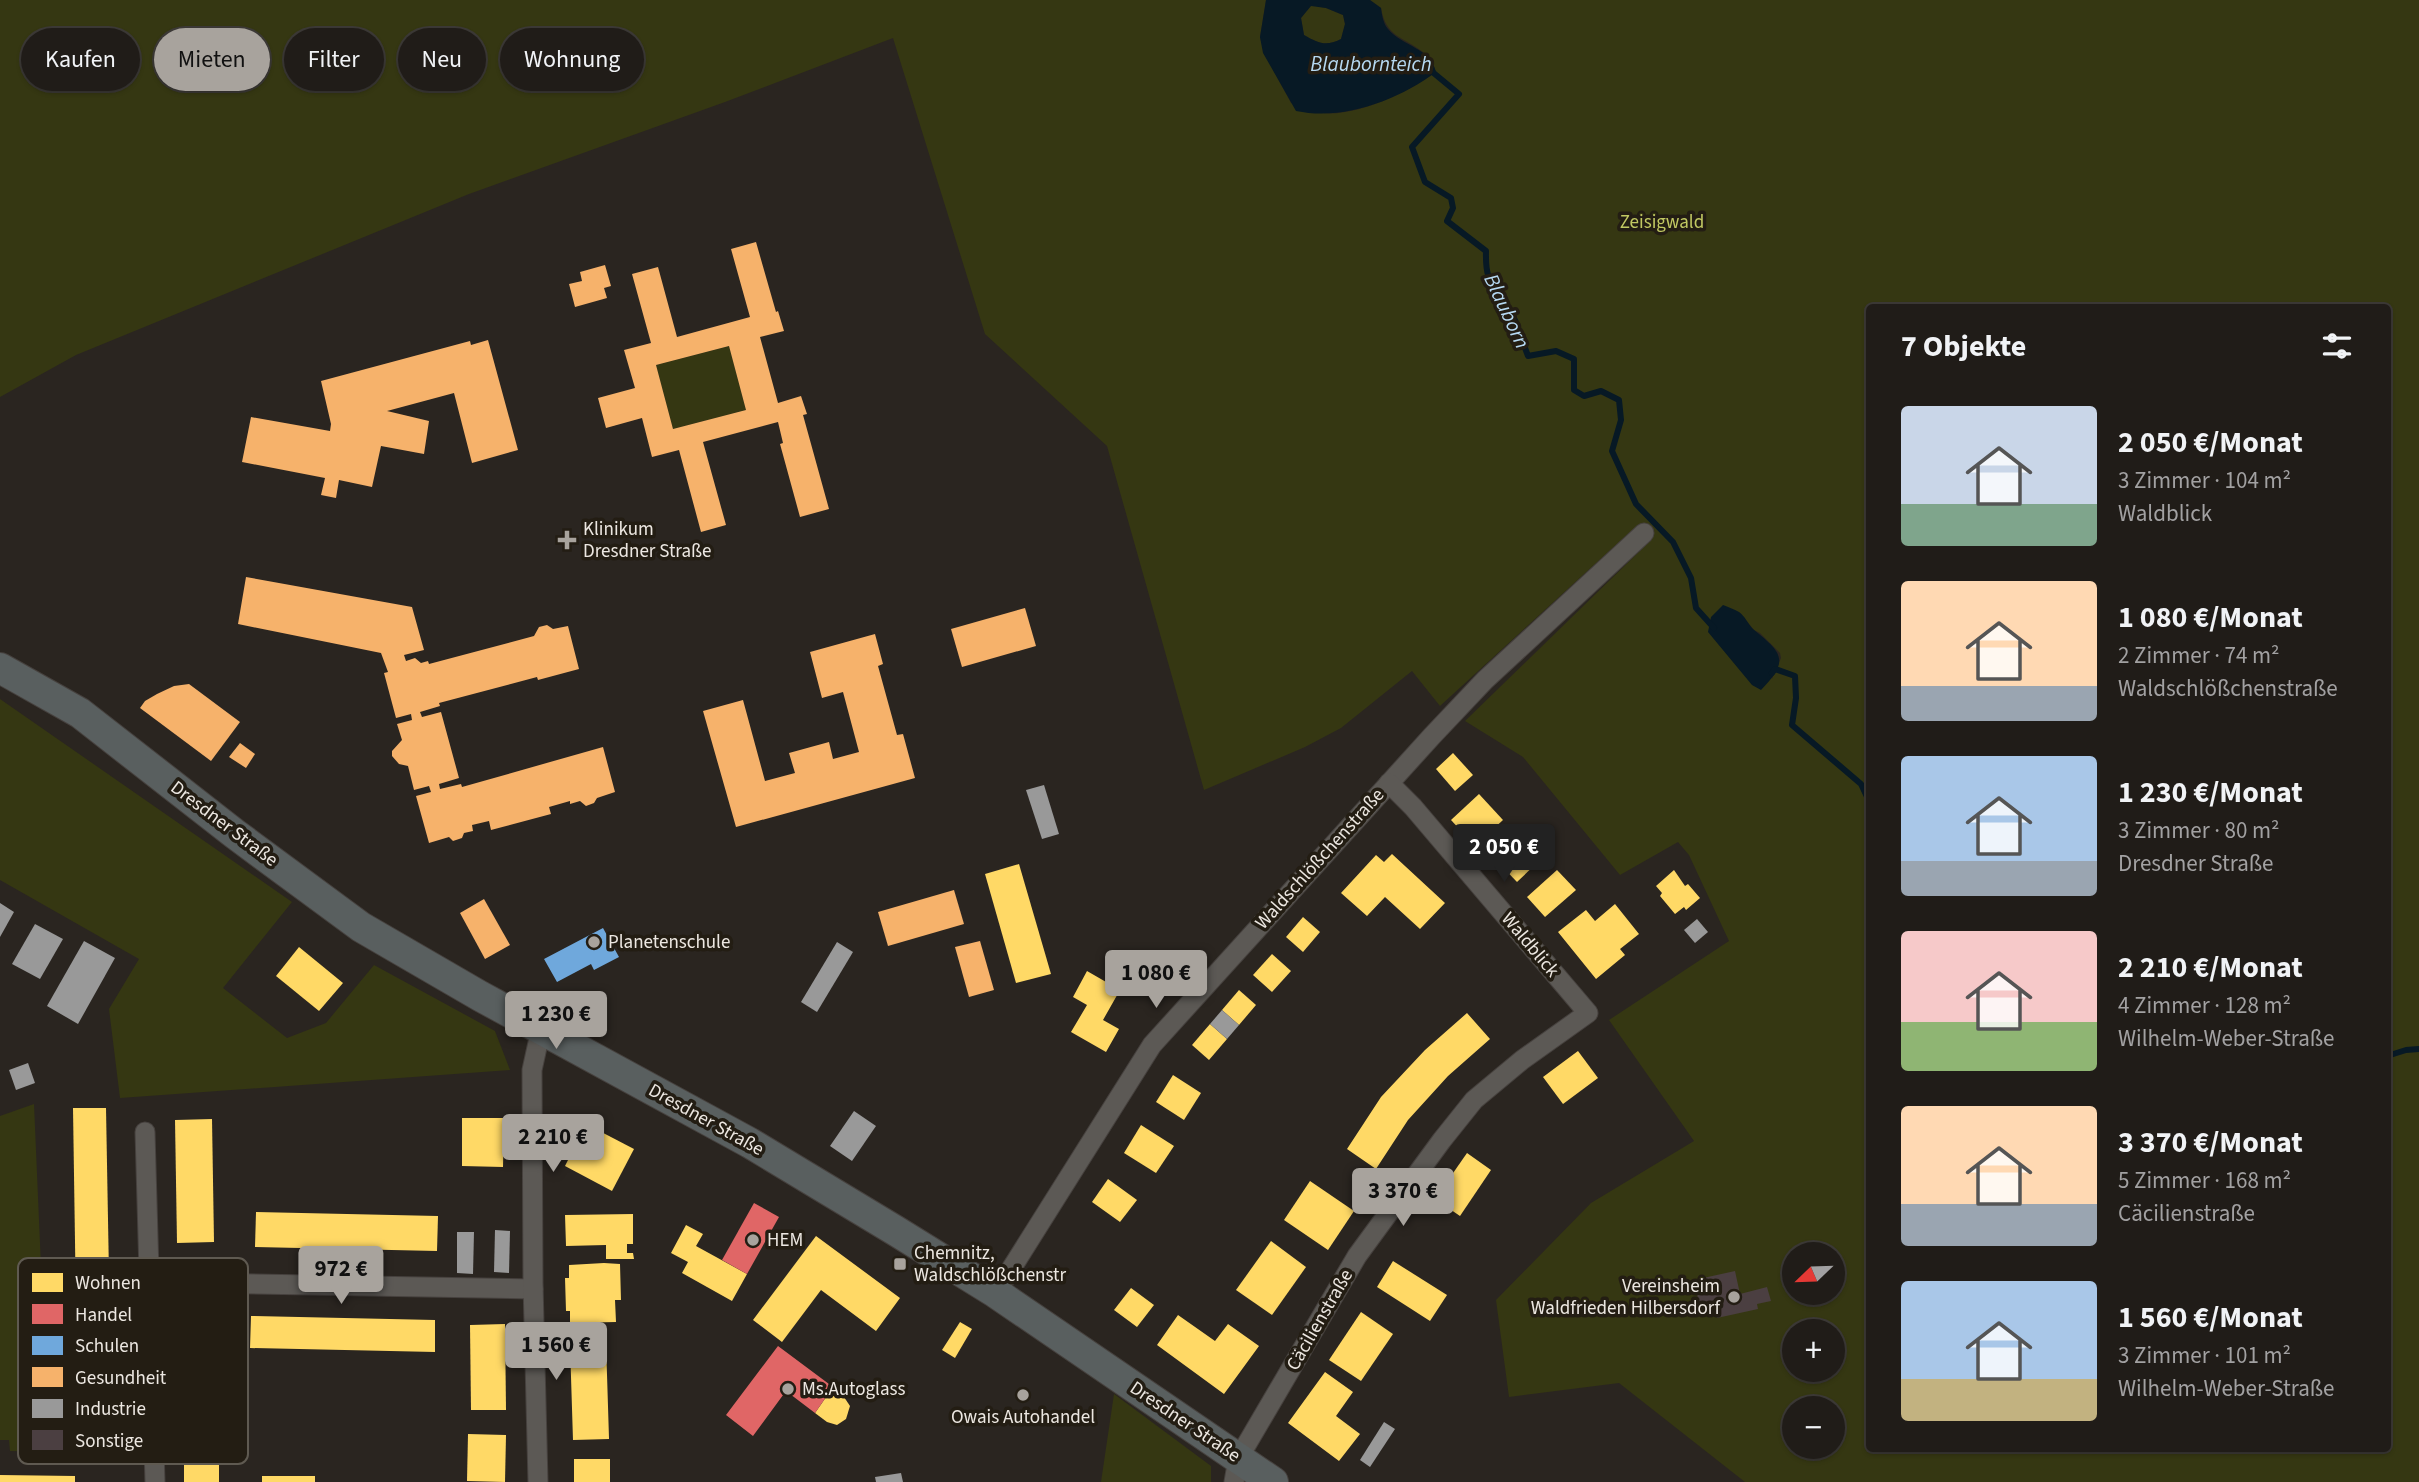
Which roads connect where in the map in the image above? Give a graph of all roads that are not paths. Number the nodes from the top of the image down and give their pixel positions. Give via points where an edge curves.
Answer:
1 (1644, 533) dead end
2 (0, 668) edge
3 (1389, 783) junction
4 (1588, 1013) joint
5 (541, 1029) junction
6 (145, 1132) dead end
7 (148, 1258) edge
8 (248, 1284) edge
9 (533, 1289) junction
10 (996, 1293) junction
11 (154, 1464) edge
12 (1236, 1470) edge
13 (155, 1482) edge
14 (538, 1482) edge
15 (1273, 1482) edge

1 - 3 street, Waldschlößchenstraße via 1485,680
2 - 5 main road, Dresdner Straße via 80,713 361,927
3 - 4 street, Waldblick
3 - 10 street, Waldschlößchenstraße via 1152,1045
4 - 12 street, Cäcilienstraße via 1474,1100 1442,1140 1357,1256
5 - 9 street via 532,1070
5 - 10 main road, Dresdner Straße via 750,1143
6 - 7 street
8 - 9 street
9 - 14 street
10 - 12 main road, Dresdner Straße
11 - 13 street
12 - 15 main road, Dresdner Straße

